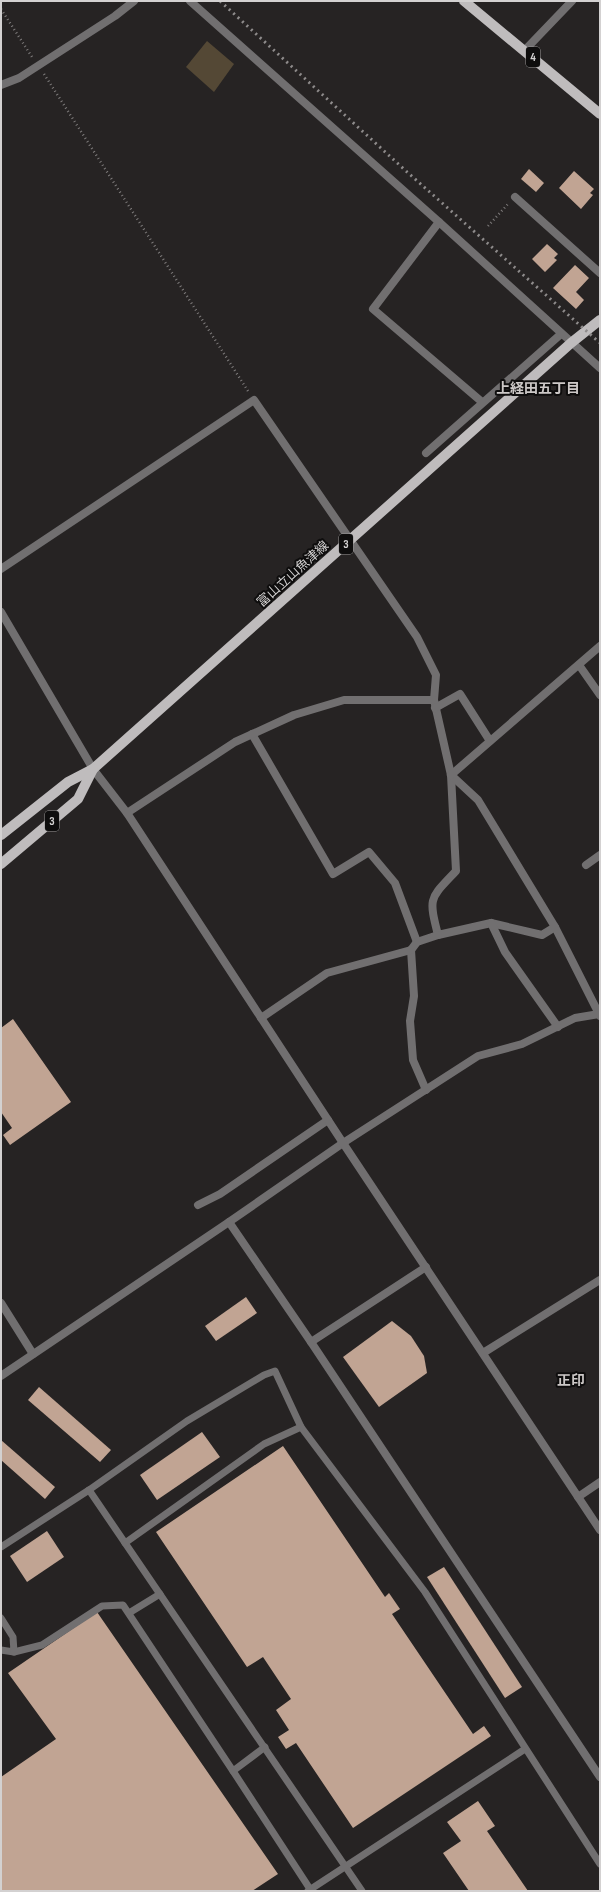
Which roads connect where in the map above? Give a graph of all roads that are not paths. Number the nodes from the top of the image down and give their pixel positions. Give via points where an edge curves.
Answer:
1 (134, 1) edge
2 (190, 1) edge
3 (464, 1) edge
4 (572, 1) edge
5 (525, 50) junction
6 (1, 85) edge
7 (600, 114) edge
8 (515, 197) road end
9 (440, 222) junction
10 (600, 272) edge
11 (600, 320) edge
12 (561, 334) junction
13 (571, 343) junction
14 (600, 368) edge
15 (482, 402) junction
16 (426, 453) dead end
17 (350, 540) junction
18 (1, 569) edge
19 (1, 612) edge
20 (600, 646) edge
21 (579, 665) junction
22 (600, 695) edge
23 (435, 704) junction
24 (252, 734) junction
25 (490, 741) junction
26 (93, 769) junction
27 (451, 775) junction
28 (127, 813) junction
29 (1, 836) edge
30 (600, 855) edge
31 (1, 864) edge
32 (586, 865) dead end
33 (491, 923) junction
34 (555, 927) junction
35 (438, 935) junction
36 (417, 942) junction
37 (411, 950) junction
38 (600, 1015) edge
39 (261, 1018) junction
40 (558, 1027) junction
41 (426, 1090) junction
42 (328, 1120) junction
43 (343, 1143) junction
44 (198, 1206) dead end
45 (229, 1222) junction
46 (426, 1267) junction
47 (600, 1280) edge
48 (1, 1303) edge
49 (311, 1342) junction
50 (483, 1353) junction
51 (34, 1354) junction
52 (1, 1376) edge
53 (301, 1427) junction
54 (600, 1482) edge
55 (89, 1490) junction
56 (578, 1497) junction
57 (600, 1530) edge
58 (125, 1543) junction
59 (1, 1547) edge
60 (160, 1594) junction
61 (129, 1613) junction
62 (1, 1618) edge
63 (1, 1650) edge
64 (14, 1652) junction
65 (265, 1747) junction
66 (525, 1749) junction
67 (232, 1771) junction
68 (600, 1777) edge
69 (600, 1864) edge
70 (346, 1866) junction
71 (309, 1890) edge
72 (362, 1891) edge

1 - 6 street via 19,78
2 - 9 street
3 - 5 main road, 4
4 - 5 street
5 - 7 main road, 4
8 - 10 street
9 - 12 street
9 - 15 street via 373,309
11 - 13 main road, 富山立山魚津線 / 3
12 - 13 street
12 - 15 street
13 - 14 street
13 - 17 main road, 富山立山魚津線 / 3
15 - 16 street
17 - 18 street via 254,400
17 - 23 street via 416,637 436,675
17 - 26 main road, 富山立山魚津線 / 3
19 - 26 street
20 - 21 street
21 - 22 street
21 - 25 street
23 - 24 street via 344,700 294,715
23 - 25 street via 460,694
23 - 27 street
24 - 28 street via 235,742
24 - 36 street via 332,874 369,852 394,883
25 - 27 street
26 - 28 street
26 - 29 main road, 富山立山魚津線 / 3 via 68,782
26 - 31 main road, 富山立山魚津線 / 3 via 78,799
27 - 34 street via 478,800
27 - 35 street via 456,871 433,896 431,910
28 - 39 street
30 - 32 street
33 - 34 street via 542,935
33 - 35 street
33 - 40 street via 505,952
34 - 38 street
35 - 36 street
36 - 37 street
37 - 39 street via 327,973
37 - 41 street via 414,996 410,1021 413,1060
38 - 40 street via 575,1018
39 - 42 street
40 - 41 street via 522,1044 478,1056
41 - 43 street
42 - 43 street
42 - 44 street via 220,1194
43 - 45 street
43 - 46 street
45 - 49 street
45 - 51 street
46 - 49 street
46 - 50 street
47 - 50 street
48 - 51 street
49 - 68 street
50 - 56 street
51 - 52 street
53 - 55 lane via 275,1372 264,1375 187,1421
53 - 58 lane via 264,1444
53 - 66 lane via 425,1592
54 - 56 street
55 - 58 lane
55 - 59 lane
56 - 57 street
58 - 60 lane
60 - 61 lane
60 - 65 lane
61 - 64 lane via 123,1605 102,1606 42,1644
61 - 67 lane
62 - 64 lane via 13,1637
63 - 64 lane
65 - 67 lane
65 - 70 lane
66 - 69 lane
66 - 70 lane
67 - 71 lane
70 - 71 lane
70 - 72 lane

